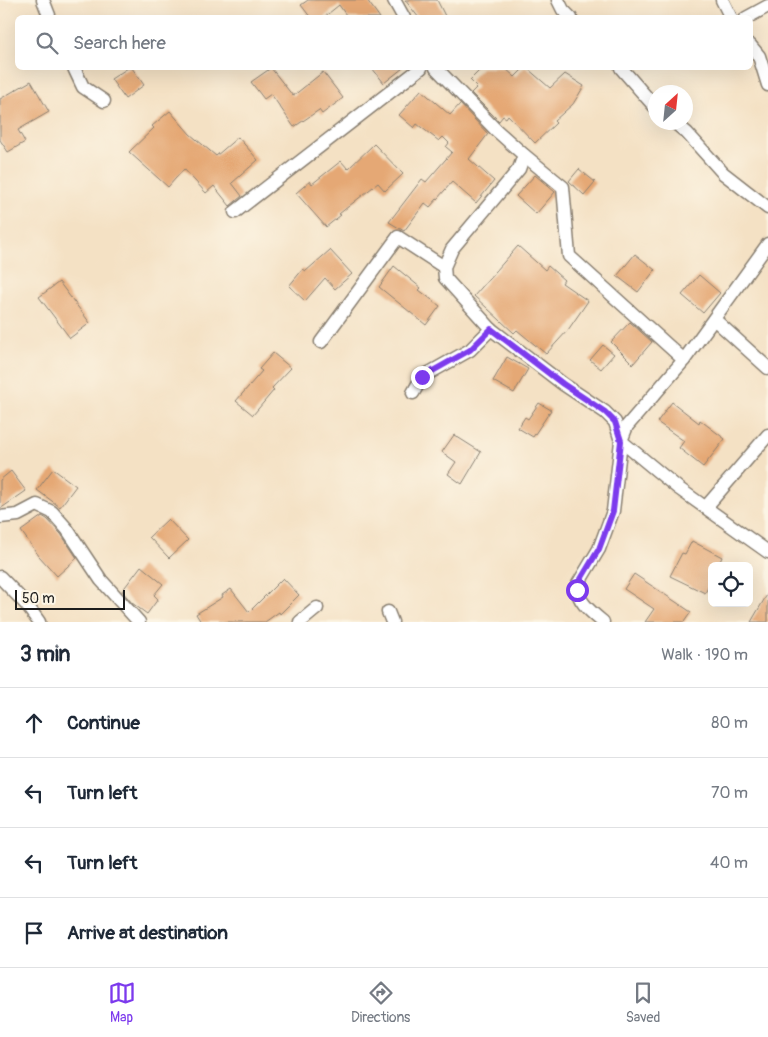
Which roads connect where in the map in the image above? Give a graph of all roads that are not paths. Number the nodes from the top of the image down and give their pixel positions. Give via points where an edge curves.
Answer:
1 (43, 0) edge
2 (394, 0) edge
3 (558, 0) edge
4 (722, 0) edge
5 (768, 6) edge
6 (49, 15) edge
7 (402, 15) edge
8 (568, 15) edge
9 (730, 15) edge
10 (752, 15) edge
11 (753, 49) edge
12 (75, 70) edge
13 (418, 70) edge
14 (438, 70) edge
15 (622, 70) edge
16 (768, 85) edge
17 (648, 99) edge
18 (104, 101) dead end
19 (683, 130) edge
20 (524, 155) junction
21 (768, 208) edge
22 (235, 212) dead end
23 (768, 244) edge
24 (444, 266) junction
25 (714, 318) junction
26 (491, 329) junction
27 (321, 342) dead end
28 (684, 360) junction
29 (768, 368) edge
30 (414, 393) dead end
31 (768, 435) edge
32 (621, 441) junction
33 (706, 507) junction
34 (0, 517) edge
35 (768, 552) edge
36 (0, 577) edge
37 (317, 608) dead end
38 (39, 622) edge
39 (139, 622) edge
40 (300, 622) edge
41 (603, 622) edge

1 - 6 street
2 - 7 street
3 - 8 street
4 - 9 street
5 - 10 street
11 - 16 street via 759,56
12 - 18 street via 83,87
13 - 22 street
14 - 20 street
15 - 17 street
19 - 21 street via 723,174
20 - 24 street via 519,169 452,248
20 - 28 street via 563,187 569,256
23 - 25 street
24 - 26 street via 445,278
24 - 27 street via 398,237
25 - 28 street
25 - 29 street
26 - 30 street via 470,350 422,377
26 - 32 street via 605,412 615,422
28 - 32 street via 627,426
31 - 33 street
32 - 33 street
32 - 41 street via 613,511 599,549 577,590 579,597
33 - 35 street
34 - 39 street via 18,514 37,505 52,512 101,580
36 - 38 street
37 - 40 street

